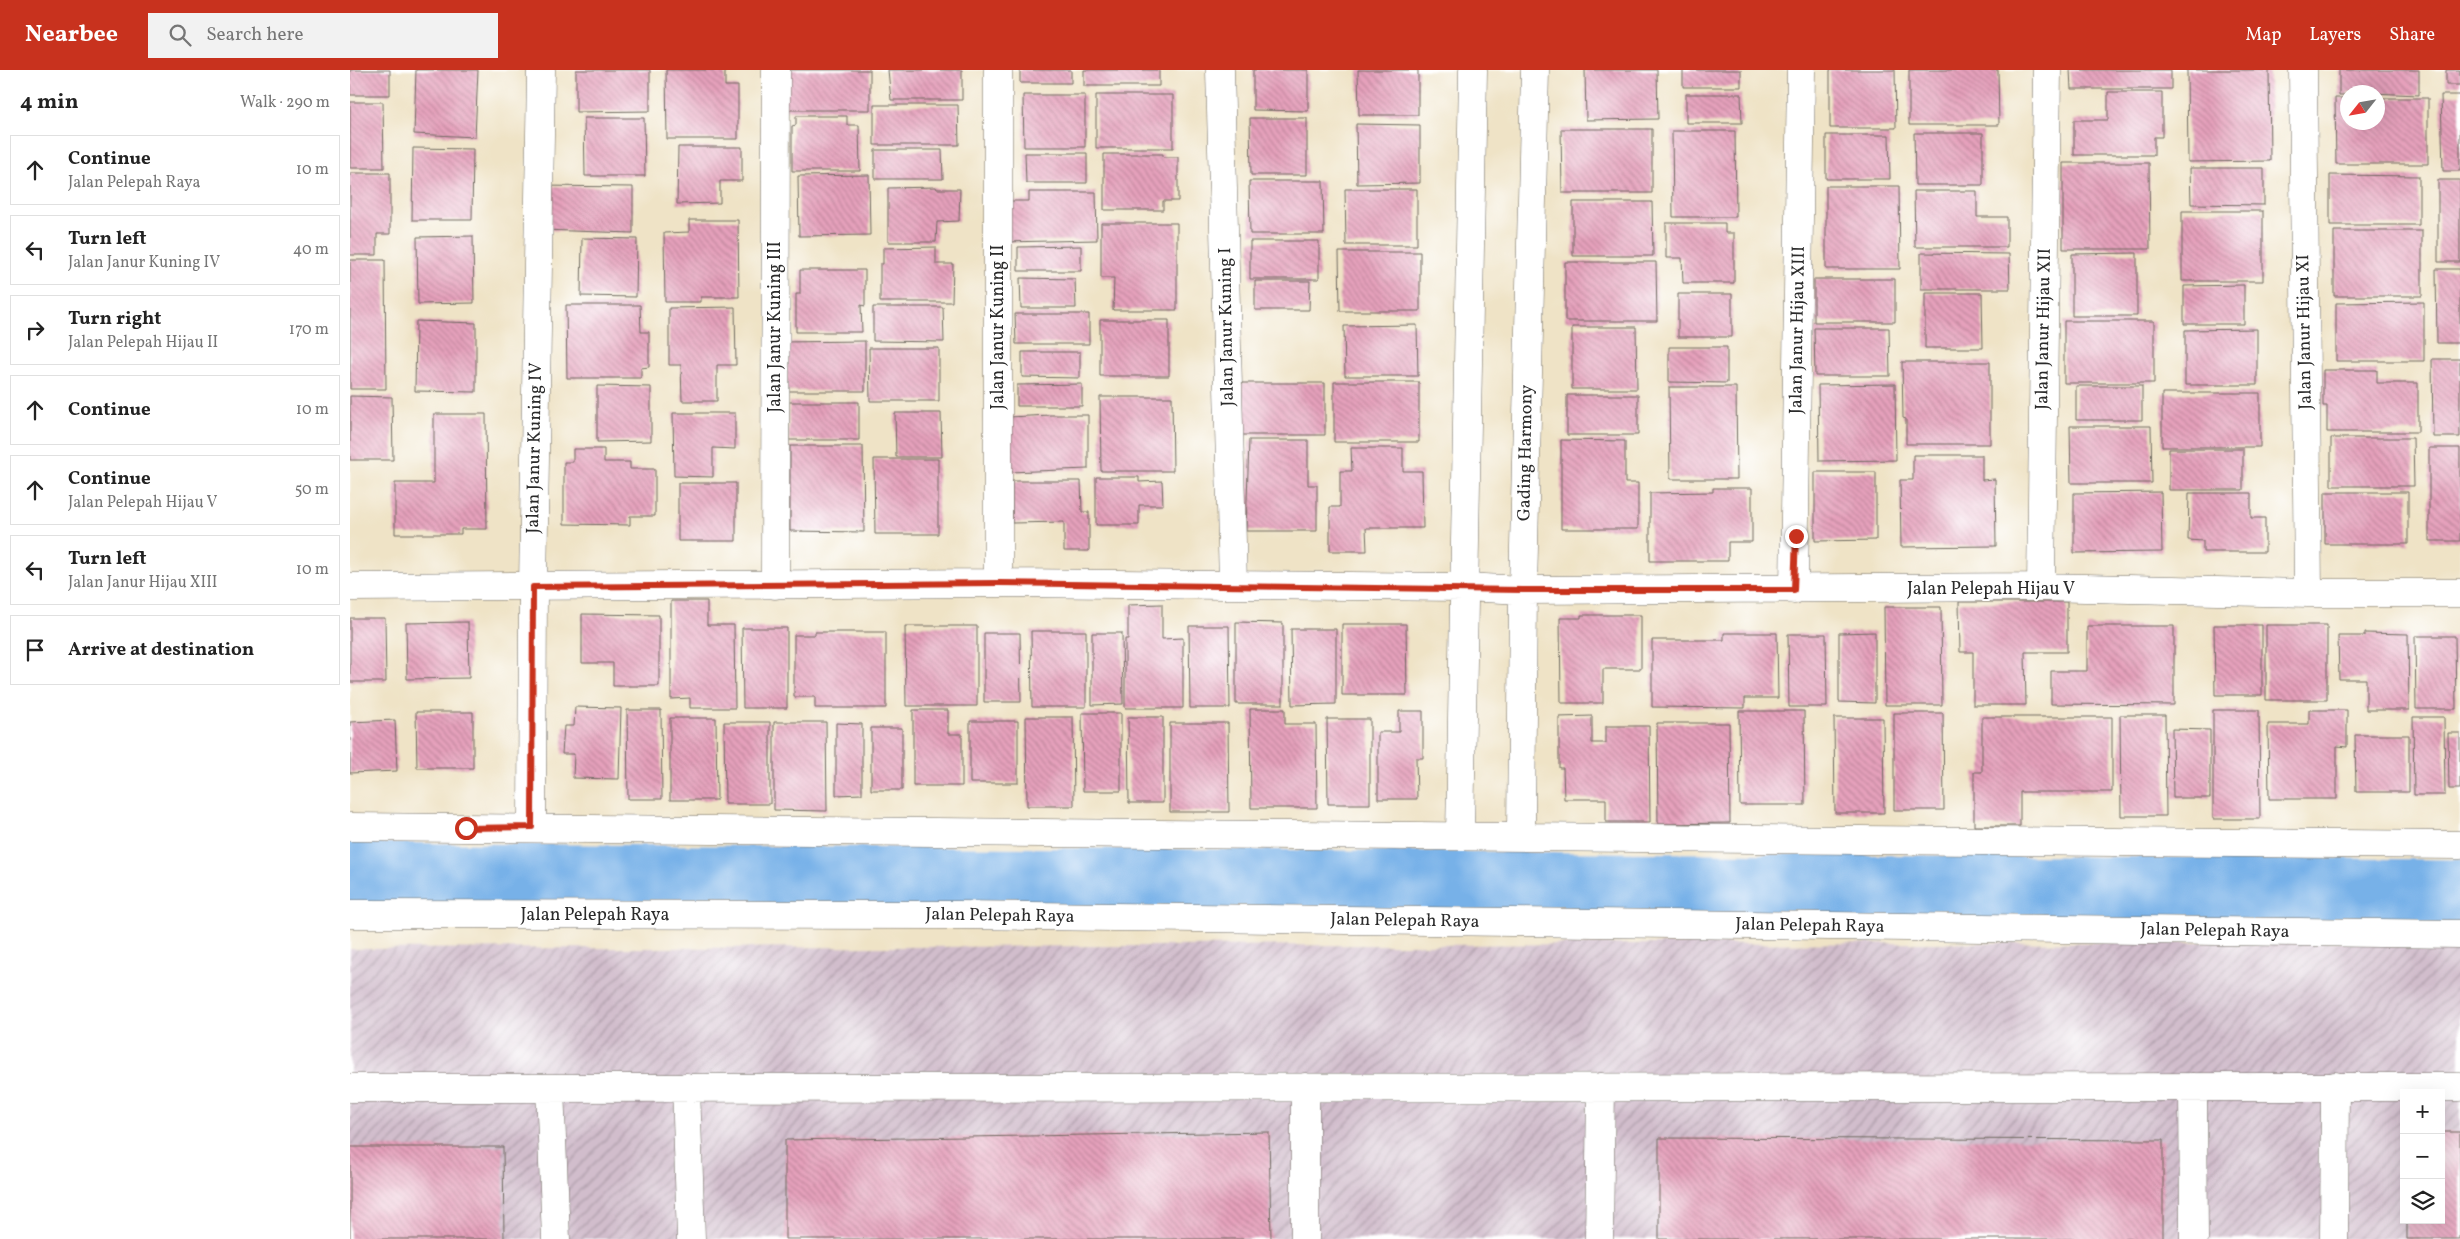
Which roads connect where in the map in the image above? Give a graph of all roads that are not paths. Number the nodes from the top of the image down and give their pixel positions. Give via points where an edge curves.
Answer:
1 (541, 70) edge
2 (776, 70) edge
3 (998, 70) edge
4 (1220, 70) edge
5 (1473, 70) edge
6 (1535, 70) edge
7 (1801, 70) edge
8 (2047, 70) edge
9 (2303, 70) edge
10 (998, 583) junction
11 (1233, 584) junction
12 (775, 585) junction
13 (350, 587) edge
14 (533, 587) junction
15 (1464, 587) junction
16 (2041, 587) junction
17 (1523, 590) junction
18 (1794, 590) junction
19 (2308, 593) junction
20 (2460, 593) edge
21 (350, 826) edge
22 (532, 827) junction
23 (1460, 836) junction
24 (1521, 836) junction
25 (2460, 845) edge
26 (350, 914) edge
27 (2460, 934) edge
28 (1601, 1086) junction
29 (2335, 1086) junction
30 (686, 1087) junction
31 (1305, 1087) junction
32 (2193, 1087) junction
33 (2460, 1087) edge
34 (350, 1088) edge
35 (550, 1088) junction
36 (556, 1239) edge
37 (691, 1239) edge
38 (1305, 1239) edge
39 (1599, 1239) edge
40 (2194, 1239) edge
41 (2334, 1239) edge

1 - 14 street, Jalan Janur Kuning IV
2 - 12 street, Jalan Janur Kuning III
3 - 10 street, Jalan Janur Kuning II
4 - 11 street, Jalan Janur Kuning I
5 - 15 street
6 - 17 street, Gading Harmony
7 - 18 street, Jalan Janur Hijau XIII
8 - 16 street, Jalan Janur Hijau XII
9 - 19 street, Jalan Janur Hijau XI
10 - 11 street, Jalan Pelepah Hijau V
10 - 12 street, Jalan Pelepah Hijau V
11 - 15 street, Jalan Pelepah Hijau V
12 - 14 street, Jalan Pelepah Hijau V
13 - 14 street, Jalan Pelepah Hijau V
14 - 22 street, Jalan Janur Kuning IV
15 - 17 street, Jalan Pelepah Hijau V
15 - 23 street
16 - 18 street, Jalan Pelepah Hijau V
16 - 19 street, Jalan Pelepah Hijau V
17 - 18 street, Jalan Pelepah Hijau V
17 - 24 street, Gading Harmony
19 - 20 street, Jalan Pelepah Hijau V
21 - 22 street
22 - 23 street
23 - 24 street
24 - 25 street
26 - 27 street, Jalan Pelepah Raya via 948,915
28 - 31 street
28 - 32 street
28 - 39 street
29 - 32 street
29 - 33 street
29 - 41 street
30 - 31 street
30 - 35 street
30 - 37 street
31 - 38 street
32 - 40 street
34 - 35 street
35 - 36 street

